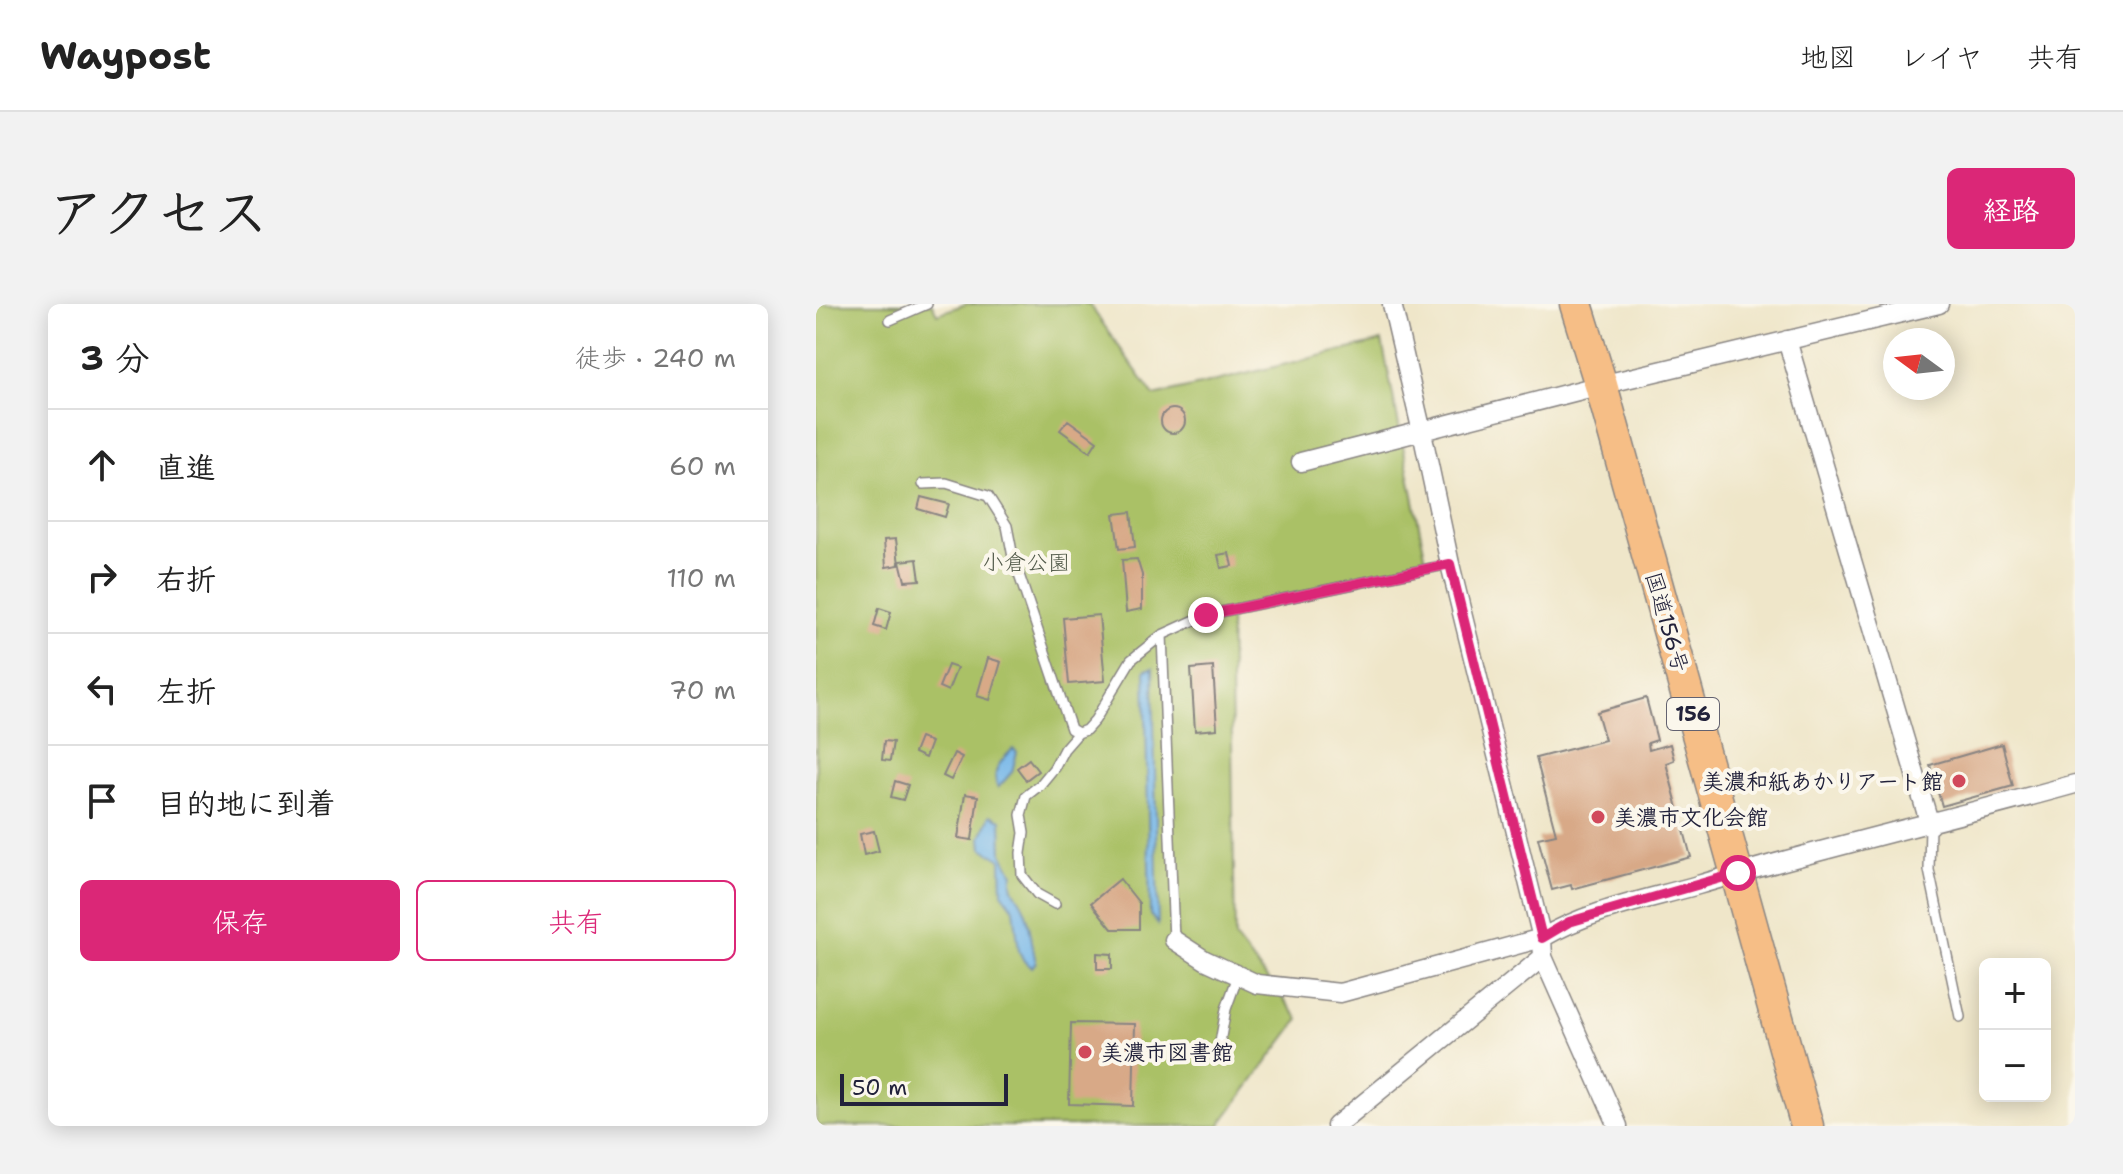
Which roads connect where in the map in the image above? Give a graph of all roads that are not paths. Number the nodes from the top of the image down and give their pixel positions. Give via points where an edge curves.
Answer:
1 (927, 304) edge
2 (1392, 304) edge
3 (1576, 304) edge
4 (1939, 304) edge
5 (890, 320) dead end
6 (1787, 340) junction
7 (1601, 385) junction
8 (1422, 432) junction
9 (1301, 462) dead end
10 (923, 484) dead end
11 (1450, 564) junction
12 (1162, 635) junction
13 (1078, 733) junction
14 (2075, 784) edge
15 (1930, 825) junction
16 (1738, 873) junction
17 (1055, 904) dead end
18 (1542, 938) junction
19 (1174, 940) joint
20 (1543, 957) junction
21 (1238, 976) junction
22 (1960, 1017) dead end
23 (1217, 1059) dead end
24 (1336, 1126) edge
25 (1618, 1126) edge
26 (1807, 1126) edge

1 - 5 lane
2 - 8 street
3 - 7 highway, 国道156号 / 156
4 - 6 street
6 - 7 street
6 - 15 street
7 - 8 street
7 - 16 highway, 国道156号 / 156
8 - 9 street
8 - 11 street
10 - 13 lane via 946,483 988,496 995,506 1007,526 1071,729
11 - 12 lane via 1206,615
11 - 18 street
12 - 13 lane via 1131,660 1095,720
12 - 19 lane
13 - 17 lane via 1026,796 1021,815 1022,875 1037,894
14 - 15 street
15 - 16 street
15 - 22 lane via 1929,870
16 - 18 street via 1569,922
16 - 26 highway, 国道156号 / 156
18 - 20 street
18 - 21 street via 1340,993 1257,984
19 - 21 street
20 - 24 street
20 - 25 street
21 - 23 lane

